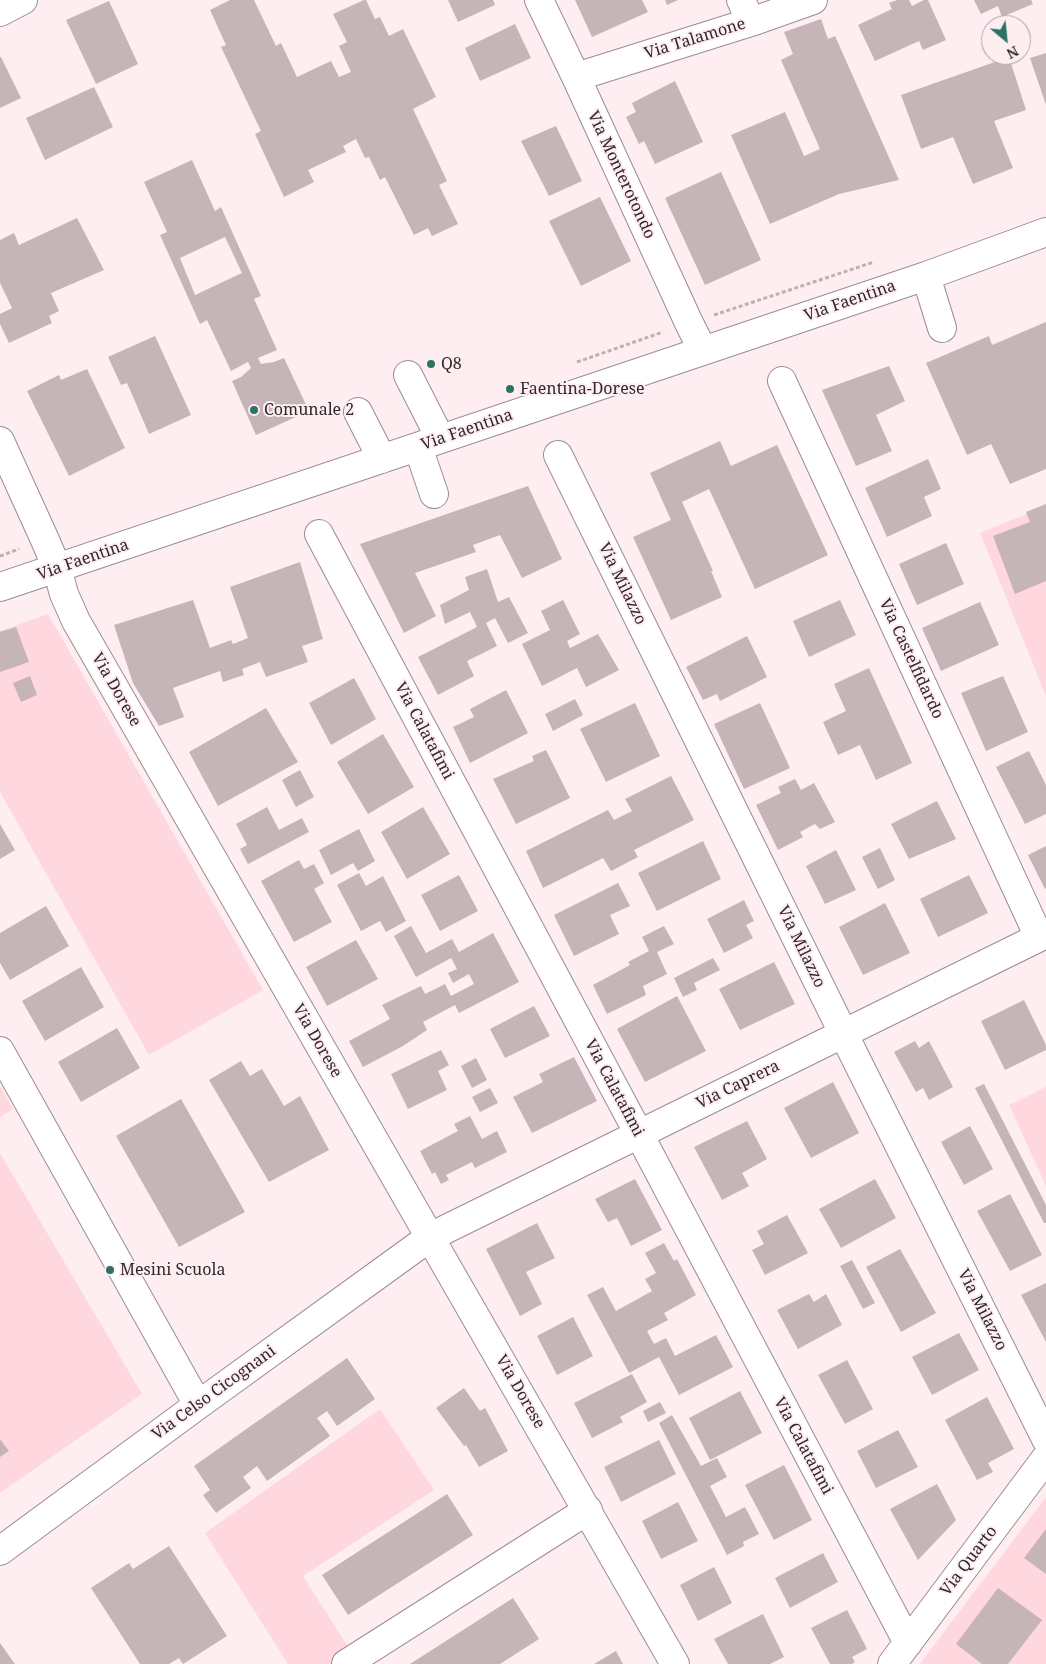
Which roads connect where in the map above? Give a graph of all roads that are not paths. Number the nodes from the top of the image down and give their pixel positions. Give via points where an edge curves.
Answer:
1 (23, 0) edge
2 (539, 0) edge
3 (813, 0) edge
4 (746, 11) edge
5 (0, 12) edge
6 (576, 77) junction
7 (1046, 232) edge
8 (926, 276) junction
9 (942, 328) dead end
10 (703, 351) junction
11 (408, 375) dead end
12 (782, 380) dead end
13 (358, 412) dead end
14 (0, 441) edge
15 (429, 442) junction
16 (558, 455) dead end
17 (382, 459) junction
18 (434, 494) dead end
19 (319, 534) dead end
20 (57, 568) junction
21 (0, 587) edge
22 (1042, 935) edge
23 (844, 1033) junction
24 (0, 1052) edge
25 (638, 1133) junction
26 (430, 1237) junction
27 (198, 1405) junction
28 (1046, 1439) edge
29 (1046, 1458) edge
30 (588, 1510) junction
31 (0, 1551) edge
32 (900, 1654) edge
33 (346, 1664) edge
34 (675, 1664) edge

1 - 5 street
2 - 6 street, Via Monterotondo
3 - 4 street, Via Talamone
4 - 6 street, Via Talamone
6 - 10 street, Via Monterotondo
7 - 8 street, Via Faentina
8 - 9 street
8 - 10 street, Via Faentina
10 - 15 street, Via Faentina
11 - 15 street
12 - 22 street, Via Castelfidardo
13 - 17 street
14 - 20 street, Via Dorese
15 - 17 street, Via Faentina
15 - 18 street
16 - 23 street, Via Milazzo
17 - 20 street, Via Faentina
19 - 25 street, Via Calatafimi
20 - 21 street, Via Faentina
20 - 26 street, Via Dorese via 76,621
22 - 23 street, Via Caprera
23 - 25 street, Via Caprera
23 - 28 street, Via Milazzo
24 - 27 street
25 - 26 street, Via Caprera
25 - 32 street, Via Calatafimi
26 - 27 street, Via Celso Cicognani
26 - 30 street, Via Dorese via 458,1306
27 - 31 street, Via Celso Cicognani
29 - 32 street, Via Quarto
30 - 33 street
30 - 34 street, Via Dorese

